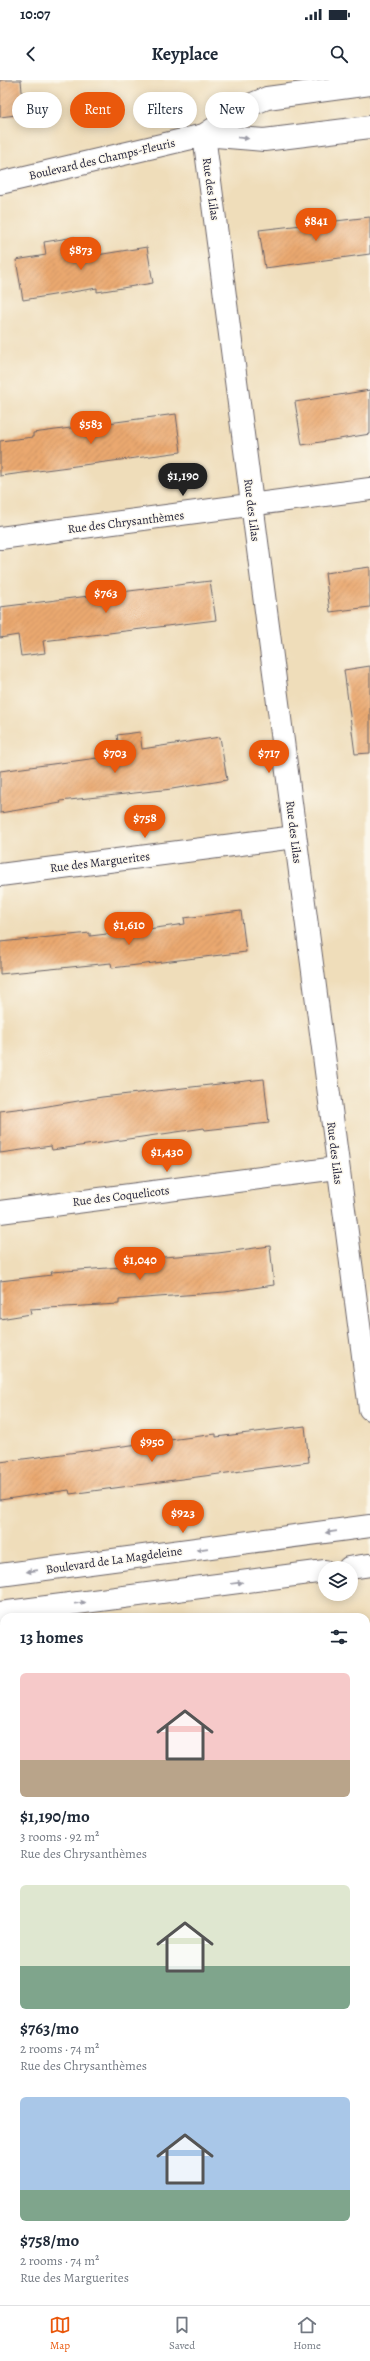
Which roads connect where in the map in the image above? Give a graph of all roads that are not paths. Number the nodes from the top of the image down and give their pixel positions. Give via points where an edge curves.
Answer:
1 (370, 84) edge
2 (309, 86) edge
3 (370, 127) edge
4 (204, 135) junction
5 (0, 183) edge
6 (370, 489) edge
7 (251, 506) junction
8 (0, 538) edge
9 (295, 837) junction
10 (0, 875) edge
11 (337, 1168) junction
12 (0, 1212) edge
13 (370, 1409) edge
14 (370, 1526) edge
15 (370, 1565) edge
16 (358, 1567) edge
17 (318, 1572) edge
18 (0, 1575) edge
19 (0, 1613) edge

1 - 2 street, Boulevard des Champs-Fleuris
2 - 4 street, Boulevard des Champs-Fleuris via 267,98
4 -> 3 street, Boulevard des Champs-Fleuris via 264,140
4 - 5 street, Boulevard des Champs-Fleuris
4 - 7 street, Rue des Lilas
6 - 7 street, Rue des Chrysanthèmes
7 - 8 street, Rue des Chrysanthèmes
7 - 9 street, Rue des Lilas
9 - 10 street, Rue des Marguerites
9 - 11 street, Rue des Lilas
11 - 12 street, Rue des Coquelicots
11 - 13 street, Rue des Lilas
14 -> 18 street, Boulevard de La Magdeleine
15 - 16 street
19 -> 17 street

